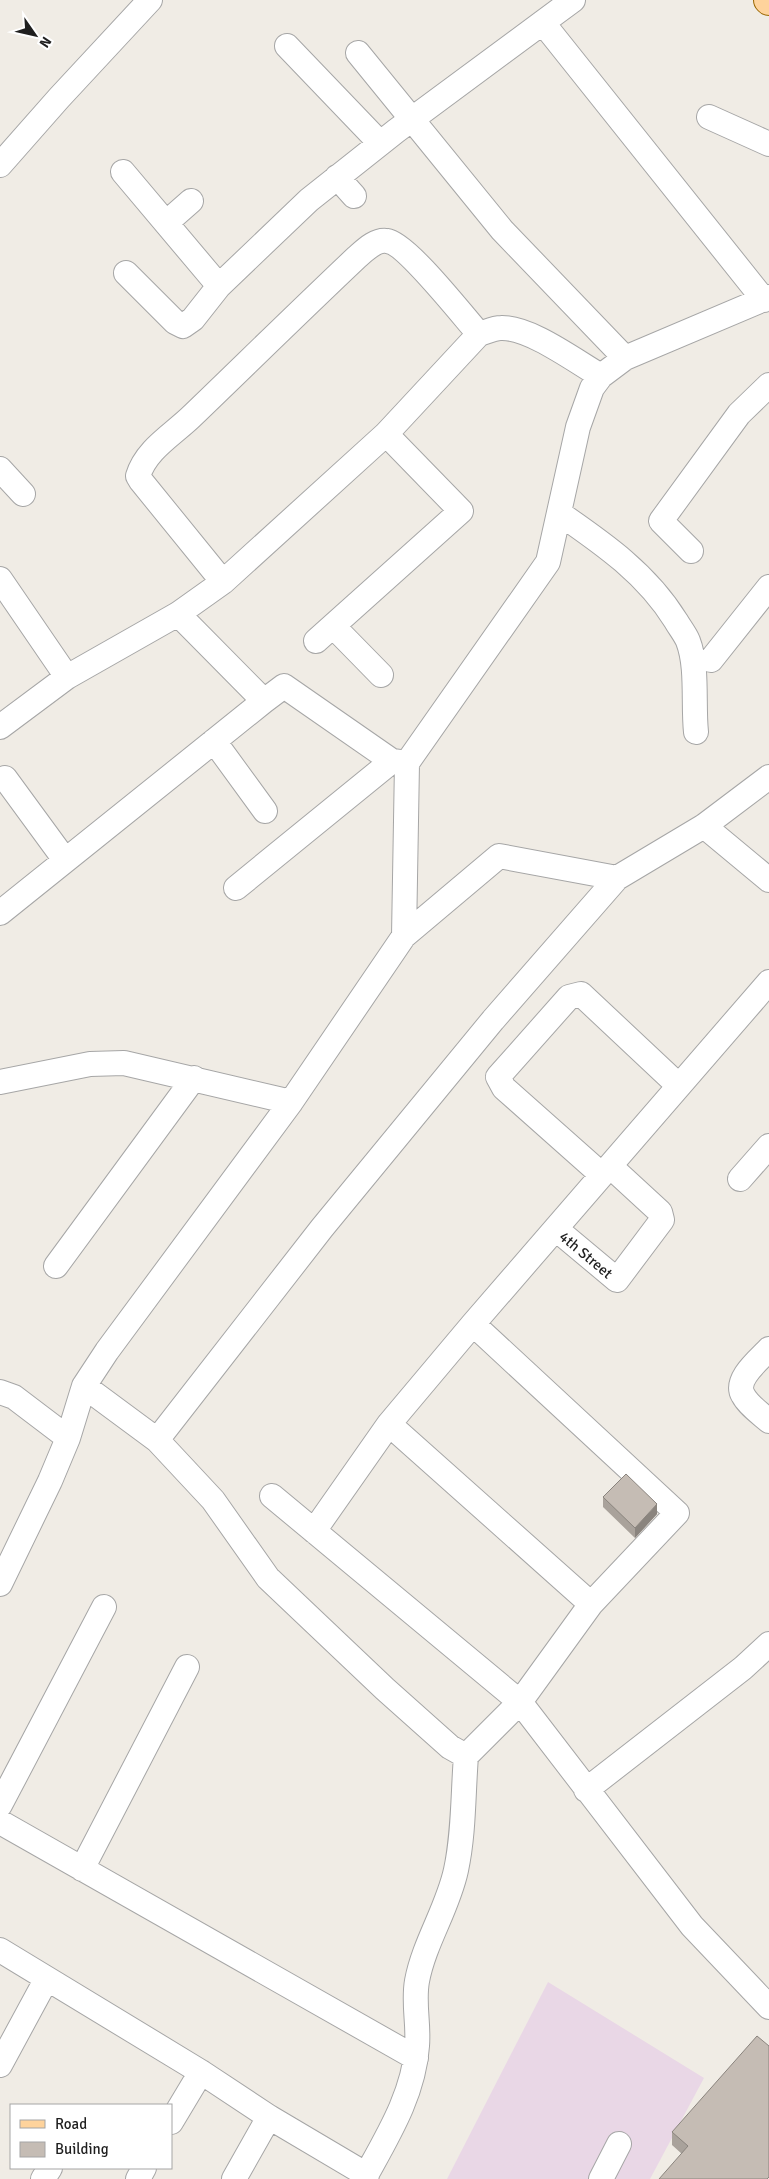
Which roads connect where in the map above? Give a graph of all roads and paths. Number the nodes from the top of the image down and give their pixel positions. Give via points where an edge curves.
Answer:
1 (150, 0) edge
2 (573, 0) edge
3 (542, 23) junction
4 (287, 46) dead end
5 (358, 54) dead end
6 (709, 117) dead end
7 (411, 119) junction
8 (380, 143) junction
9 (769, 144) edge
10 (0, 165) edge
11 (123, 172) dead end
12 (337, 177) junction
13 (354, 196) dead end
14 (191, 201) dead end
15 (166, 223) junction
16 (126, 274) dead end
17 (219, 286) junction
18 (766, 298) edge
19 (479, 334) junction
20 (625, 358) junction
21 (601, 376) junction
22 (769, 384) edge
23 (386, 434) junction
24 (0, 470) edge
25 (23, 494) dead end
26 (559, 513) junction
27 (691, 551) dead end
28 (0, 579) edge
29 (223, 582) junction
30 (769, 587) edge
31 (178, 614) junction
32 (711, 660) dead end
33 (381, 675) dead end
34 (68, 677) junction
35 (264, 701) junction
36 (0, 727) edge
37 (696, 732) dead end
38 (214, 741) junction
39 (400, 762) junction
40 (769, 777) edge
41 (5, 778) dead end
42 (265, 812) dead end
43 (704, 826) junction
44 (65, 860) junction
45 (617, 878) junction
46 (769, 880) edge
47 (236, 888) dead end
48 (0, 913) edge
49 (404, 936) junction
50 (769, 982) edge
51 (194, 1078) junction
52 (0, 1082) edge
53 (679, 1086) junction
54 (291, 1102) junction
55 (769, 1146) edge
56 (606, 1171) junction
57 (740, 1179) dead end
58 (556, 1229) junction
59 (56, 1266) dead end
60 (473, 1324) junction
61 (769, 1348) edge
62 (84, 1386) junction
63 (0, 1392) edge
64 (769, 1421) edge
65 (389, 1424) junction
66 (68, 1438) junction
67 (157, 1440) junction
68 (272, 1496) dead end
69 (314, 1531) junction
70 (0, 1584) edge
71 (591, 1604) junction
72 (104, 1607) dead end
73 (769, 1644) edge
74 (187, 1667) dead end
75 (520, 1702) junction
76 (466, 1756) junction
77 (586, 1790) junction
78 (0, 1805) edge
79 (0, 1822) edge
80 (82, 1868) junction
81 (0, 1950) edge
82 (46, 1980) junction
83 (769, 2007) edge
84 (416, 2058) junction
85 (0, 2065) edge
86 (201, 2072) junction
87 (269, 2117) junction
88 (172, 2120) edge
89 (619, 2144) dead end
90 (366, 2177) edge
91 (234, 2179) edge
92 (601, 2179) edge

1 - 10 street
2 - 3 street
3 - 7 street
3 - 18 street
4 - 8 street
5 - 7 street
6 - 9 street
7 - 8 street
7 - 20 street via 502,230
8 - 12 street
11 - 15 street
12 - 13 street
12 - 17 street
14 - 15 street
15 - 17 street
16 - 17 street via 174,322 184,326
18 - 20 street
19 - 21 street via 500,328 519,330
19 - 23 street
19 - 29 street via 410,256 395,243 384,240 357,257 151,452 141,464 138,476
20 - 21 street
21 - 26 street via 592,388 578,427
22 - 27 street via 739,414 661,520
23 - 29 street
23 - 33 street via 461,511 325,634
24 - 25 street
26 - 37 street via 634,569 671,614 688,641 694,674
26 - 39 street via 548,562
28 - 34 street
29 - 31 street
30 - 32 street
31 - 34 street
31 - 35 street
34 - 36 street
35 - 38 street
35 - 39 street via 284,686
38 - 42 street
38 - 44 street
39 - 47 street
39 - 49 street
40 - 43 street
41 - 44 street
43 - 45 street
43 - 46 street
44 - 48 street
45 - 49 street via 499,856
45 - 67 street via 492,1020 322,1228
49 - 54 street
50 - 53 street
51 - 52 street via 124,1063 90,1064
51 - 54 street
51 - 59 street
53 - 56 street
53 - 56 street via 581,994 569,997 498,1077 504,1088
54 - 62 street
55 - 57 street
56 - 58 street
56 - 58 street, 4th Street via 660,1212 662,1220 617,1280
58 - 60 street
60 - 65 street
60 - 71 street via 677,1513
61 - 64 street via 745,1376 741,1390
62 - 66 street
62 - 67 street
63 - 66 street via 14,1398
65 - 69 street
65 - 71 street
66 - 70 street
67 - 76 street via 213,1500 268,1578 450,1747
68 - 69 street
69 - 75 street
71 - 75 street
72 - 78 street
73 - 77 street via 743,1668
74 - 80 street
75 - 76 street
75 - 77 street
76 - 84 street via 456,1870 417,1980 414,2002
77 - 83 street via 692,1926
79 - 80 street
80 - 84 street
81 - 82 street
82 - 85 street
82 - 86 street
84 - 90 street via 404,2098
86 - 87 street
86 - 88 street
87 - 90 street
87 - 91 street
89 - 92 street

